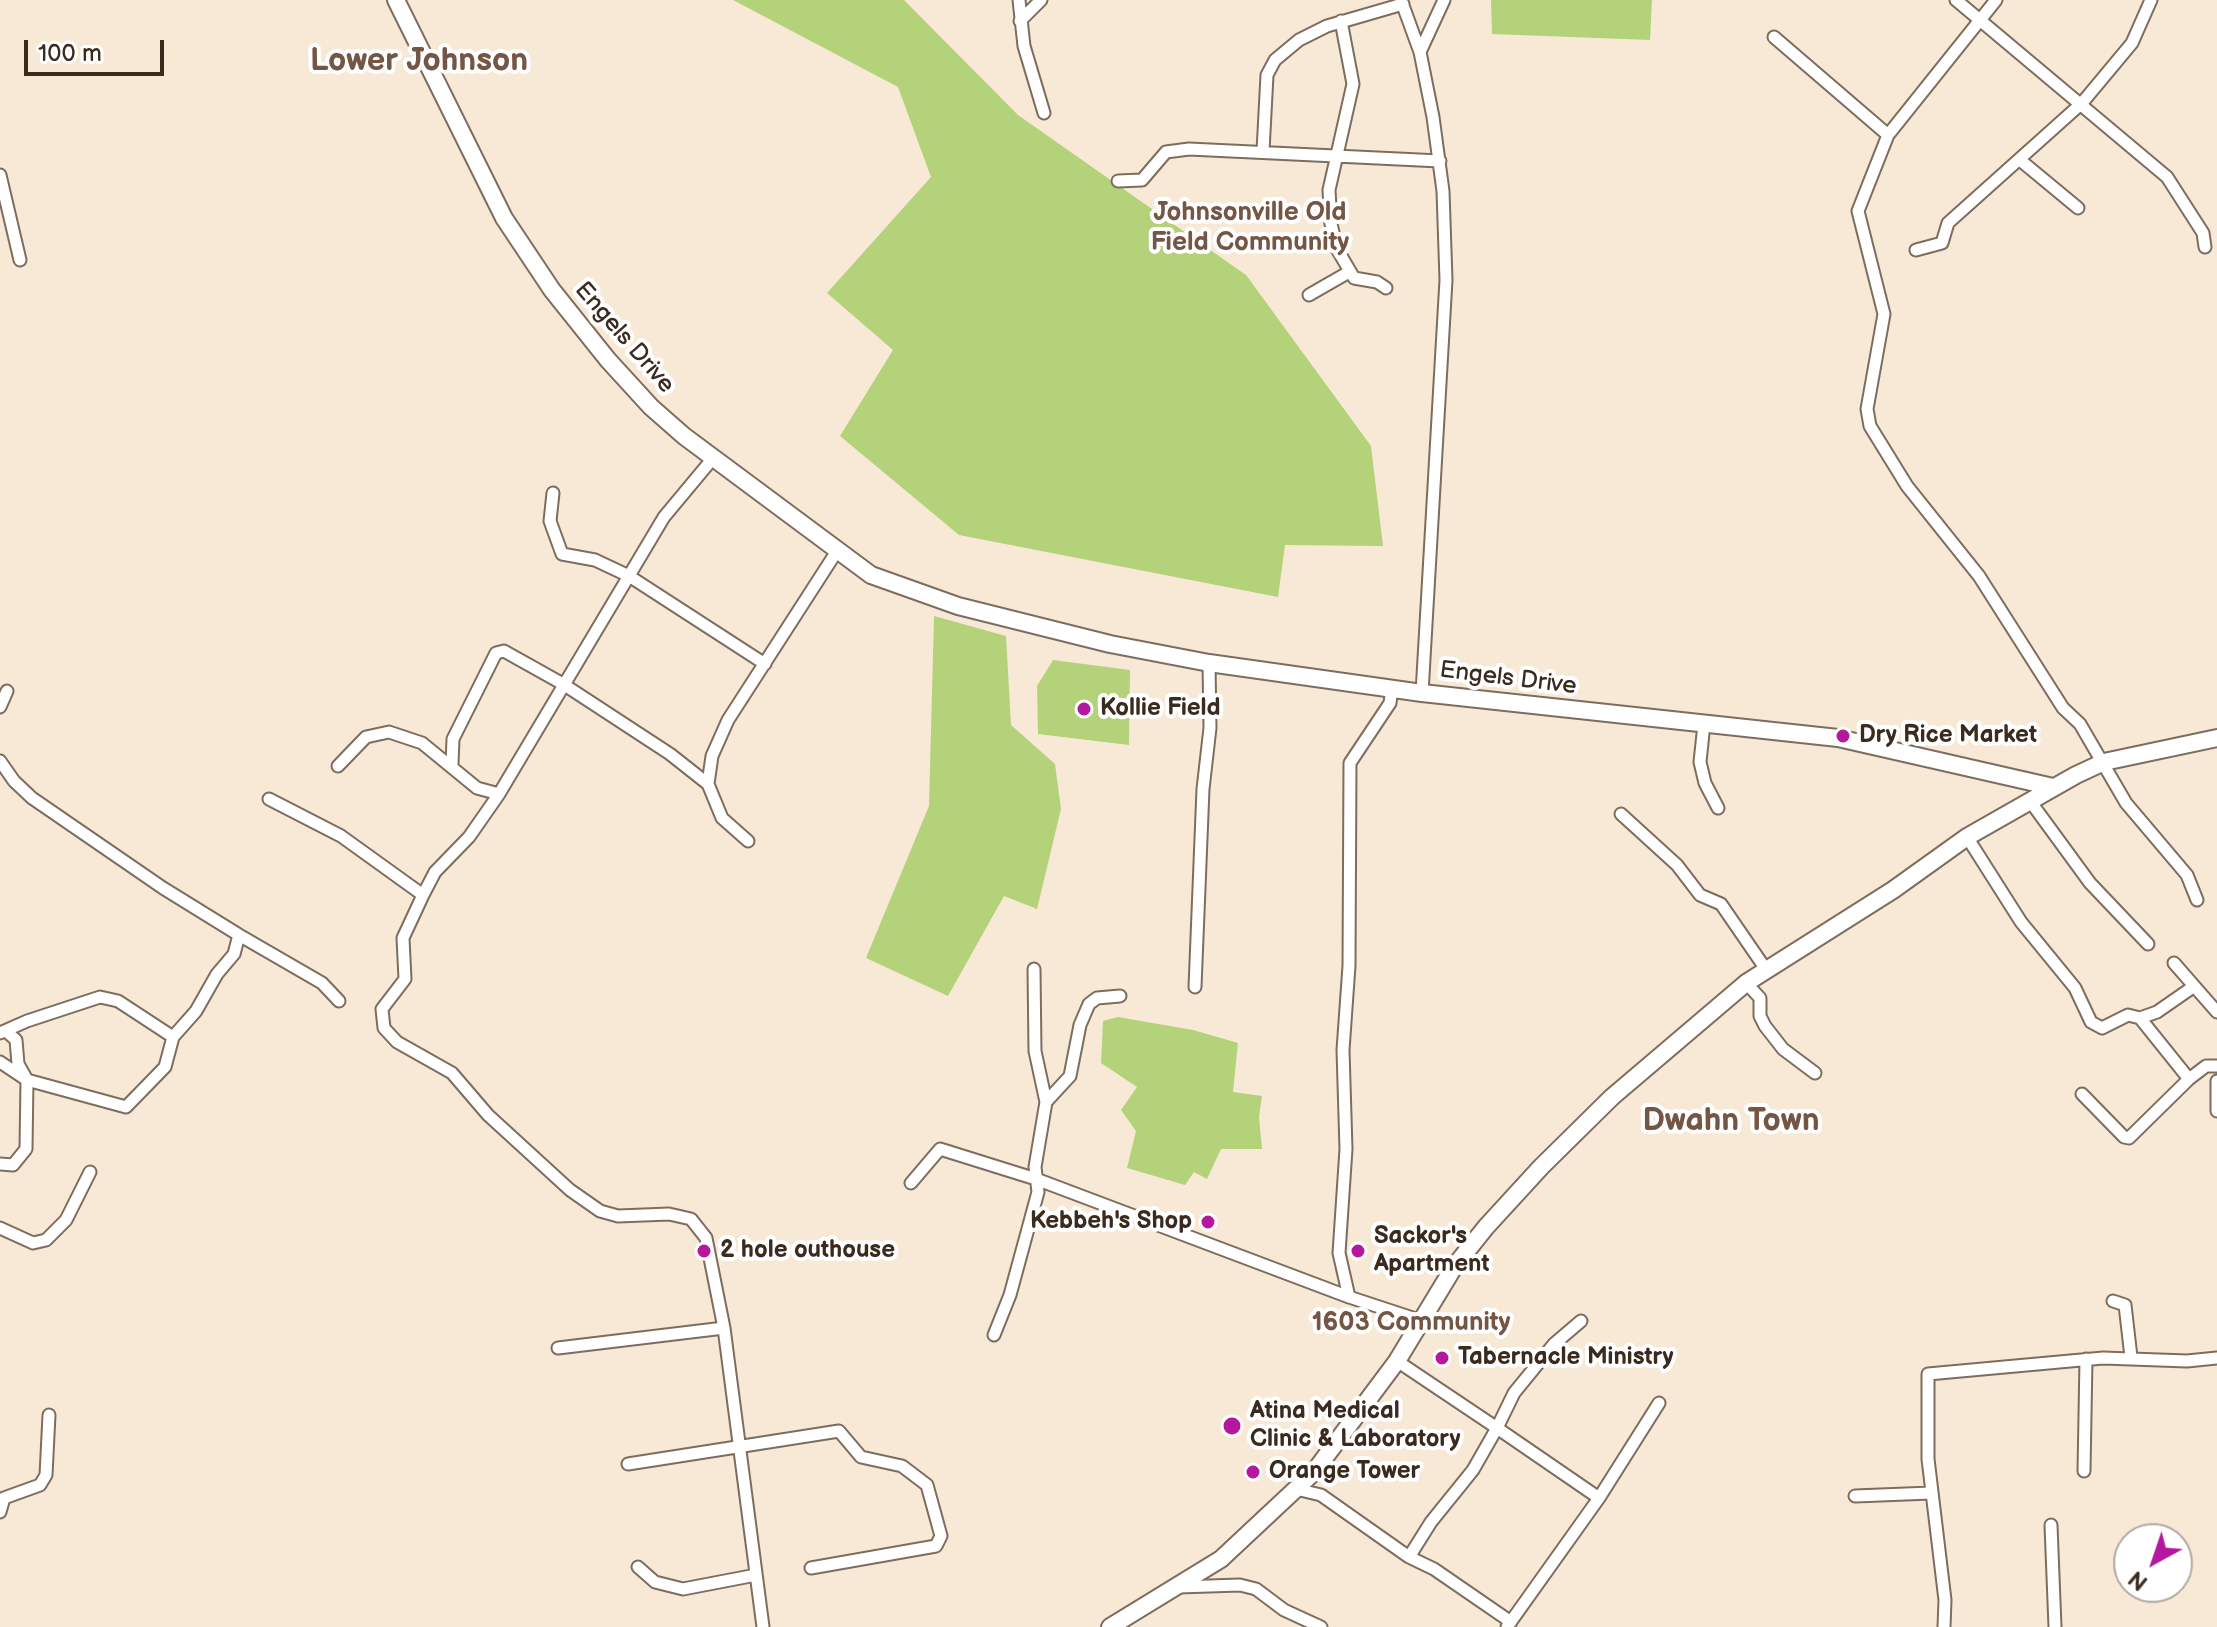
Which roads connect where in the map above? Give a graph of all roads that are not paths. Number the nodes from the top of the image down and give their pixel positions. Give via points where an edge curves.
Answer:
1 (396, 0) edge
2 (1019, 0) edge
3 (1041, 0) edge
4 (1444, 0) edge
5 (1956, 0) edge
6 (1996, 0) edge
7 (2151, 0) edge
8 (1402, 2) edge
9 (1020, 21) junction
10 (1341, 21) junction
11 (1981, 21) junction
12 (1774, 37) dead end
13 (1420, 52) junction
14 (2082, 103) junction
15 (1044, 113) dead end
16 (1888, 135) junction
17 (1263, 151) junction
18 (1336, 156) junction
19 (2020, 160) junction
20 (1440, 161) junction
21 (0, 175) edge
22 (1118, 181) dead end
23 (2078, 208) dead end
24 (2205, 247) dead end
25 (1916, 250) dead end
26 (20, 260) dead end
27 (1349, 272) junction
28 (1386, 288) dead end
29 (1309, 295) dead end
30 (714, 457) junction
31 (553, 493) dead end
32 (837, 551) junction
33 (629, 576) junction
34 (1209, 663) junction
35 (765, 664) junction
36 (563, 684) junction
37 (1392, 688) junction
38 (7, 691) dead end
39 (1422, 693) junction
40 (0, 707) edge
41 (1704, 724) junction
42 (2217, 738) edge
43 (0, 761) edge
44 (2104, 762) junction
45 (452, 764) junction
46 (338, 766) dead end
47 (708, 784) junction
48 (2053, 787) junction
49 (499, 794) junction
50 (269, 799) dead end
51 (2030, 801) junction
52 (1718, 808) dead end
53 (1621, 814) dead end
54 (1967, 837) junction
55 (748, 841) dead end
56 (423, 895) junction
57 (2197, 900) dead end
58 (239, 935) junction
59 (2148, 944) dead end
60 (2174, 963) dead end
61 (1765, 968) junction
62 (1034, 969) dead end
63 (1746, 983) junction
64 (1195, 987) dead end
65 (2193, 987) junction
66 (1120, 996) dead end
67 (339, 1001) dead end
68 (2217, 1012) edge
69 (2140, 1018) junction
70 (3, 1032) edge
71 (173, 1037) junction
72 (0, 1062) edge
73 (2217, 1066) edge
74 (1815, 1073) dead end
75 (2189, 1079) junction
76 (27, 1080) junction
77 (2217, 1081) edge
78 (2082, 1094) dead end
79 (1046, 1102) junction
80 (2217, 1111) edge
81 (0, 1164) edge
82 (90, 1172) dead end
83 (1036, 1179) junction
84 (911, 1183) dead end
85 (0, 1228) edge
86 (1349, 1297) junction
87 (2113, 1301) dead end
88 (1422, 1321) junction
89 (1581, 1321) dead end
90 (724, 1328) junction
91 (994, 1335) dead end
92 (558, 1348) dead end
93 (2131, 1357) junction
94 (2217, 1358) edge
95 (2086, 1359) junction
96 (1397, 1361) junction
97 (1659, 1403) dead end
98 (49, 1415) dead end
99 (1497, 1428) junction
100 (739, 1446) junction
101 (628, 1464) dead end
102 (2084, 1471) dead end
103 (1296, 1489) junction
104 (1931, 1493) junction
105 (1855, 1496) dead end
106 (1599, 1498) junction
107 (0, 1512) edge
108 (2051, 1525) dead end
109 (1409, 1557) junction
110 (638, 1567) dead end
111 (811, 1568) dead end
112 (756, 1575) junction
113 (1177, 1587) junction
114 (1509, 1624) edge
115 (763, 1627) edge
116 (1110, 1627) edge
117 (1321, 1627) edge
118 (1944, 1627) edge
119 (2055, 1627) edge

1 - 30 street, Engels Drive via 504,218 544,278 651,407
2 - 9 street
3 - 9 street
4 - 13 street
5 - 11 street
6 - 11 street
7 - 14 street via 2132,43
8 - 10 street
8 - 13 street
9 - 15 street
10 - 17 street via 1299,40 1275,60 1267,75
10 - 18 street via 1353,84
11 - 14 street
11 - 16 street
12 - 16 street
13 - 20 street
14 - 19 street
14 - 24 street via 2167,177 2203,233
16 - 44 street via 1858,211 1884,314 1867,409 1870,426
17 - 18 street
17 - 22 street via 1166,152 1149,176
18 - 20 street
18 - 27 street via 1329,190 1331,224
19 - 23 street
19 - 25 street via 1948,223 1942,243
20 - 39 street via 1446,280
21 - 26 street
27 - 28 street
27 - 29 street
30 - 32 street, Engels Drive
30 - 33 street via 664,517
31 - 33 street via 550,521 562,554 595,560
32 - 34 street, Engels Drive via 871,575 958,606
32 - 35 street
33 - 35 street
33 - 36 street
34 - 37 street, Engels Drive
34 - 64 street
35 - 47 street via 728,720 712,756
36 - 45 street via 504,651 496,653 453,739
36 - 47 street
36 - 49 street
37 - 39 street, Engels Drive
37 - 86 street via 1390,703 1350,763 1343,1050 1346,1149 1339,1253
38 - 40 street
39 - 41 street, Engels Drive
41 - 48 street, Engels Drive via 1838,738
41 - 52 street via 1700,762
42 - 44 street
43 - 58 street via 32,798
44 - 48 street
44 - 57 street via 2126,803 2187,875
45 - 46 street via 422,743 389,732 366,737
45 - 49 street via 477,788
47 - 55 street via 722,818
48 - 51 street
49 - 56 street via 469,837 435,872
50 - 56 street via 341,836
51 - 54 street
51 - 59 street via 2090,883
53 - 61 street via 1677,865 1689,885 1721,904
54 - 61 street via 1893,890
54 - 69 street via 2021,922 2075,988 2091,1022 2102,1028 2128,1015
56 - 90 street via 403,938 405,979 382,1009 384,1028 397,1042 452,1073 488,1115 600,1211 691,1219 706,1238
58 - 67 street via 322,983
58 - 71 street via 234,954
60 - 65 street
61 - 63 street
62 - 79 street via 1035,1051
63 - 74 street via 1760,998 1765,1026 1783,1049
63 - 88 street via 1612,1097 1541,1167 1454,1267
65 - 68 street
65 - 69 street
66 - 79 street via 1089,1004 1070,1076
69 - 75 street
70 - 71 street via 100,997 118,1001
70 - 76 street via 16,1040 18,1064
71 - 76 street via 165,1067 126,1107
72 - 76 street
73 - 75 street via 2206,1066
75 - 78 street via 2129,1138
76 - 81 street via 26,1149 13,1165
77 - 80 street
79 - 83 street
82 - 85 street via 66,1220 46,1240 33,1243
83 - 84 street via 940,1149
83 - 86 street
83 - 91 street via 1033,1218
86 - 88 street
87 - 93 street via 2125,1305
88 - 96 street
89 - 99 street via 1554,1344 1514,1393
90 - 92 street
90 - 100 street
93 - 94 street
93 - 95 street
95 - 102 street
95 - 104 street via 1928,1374
96 - 99 street
96 - 103 street
97 - 106 street
98 - 107 street via 46,1475 40,1485 4,1498
99 - 106 street
99 - 109 street
100 - 101 street
100 - 111 street via 839,1431 861,1457 902,1466 927,1485 941,1536 936,1546
100 - 112 street
103 - 109 street via 1321,1495
103 - 113 street via 1221,1559
104 - 105 street
104 - 118 street
106 - 114 street
108 - 119 street
109 - 114 street
110 - 112 street via 655,1582 683,1589
112 - 115 street
113 - 116 street
113 - 117 street via 1256,1589

